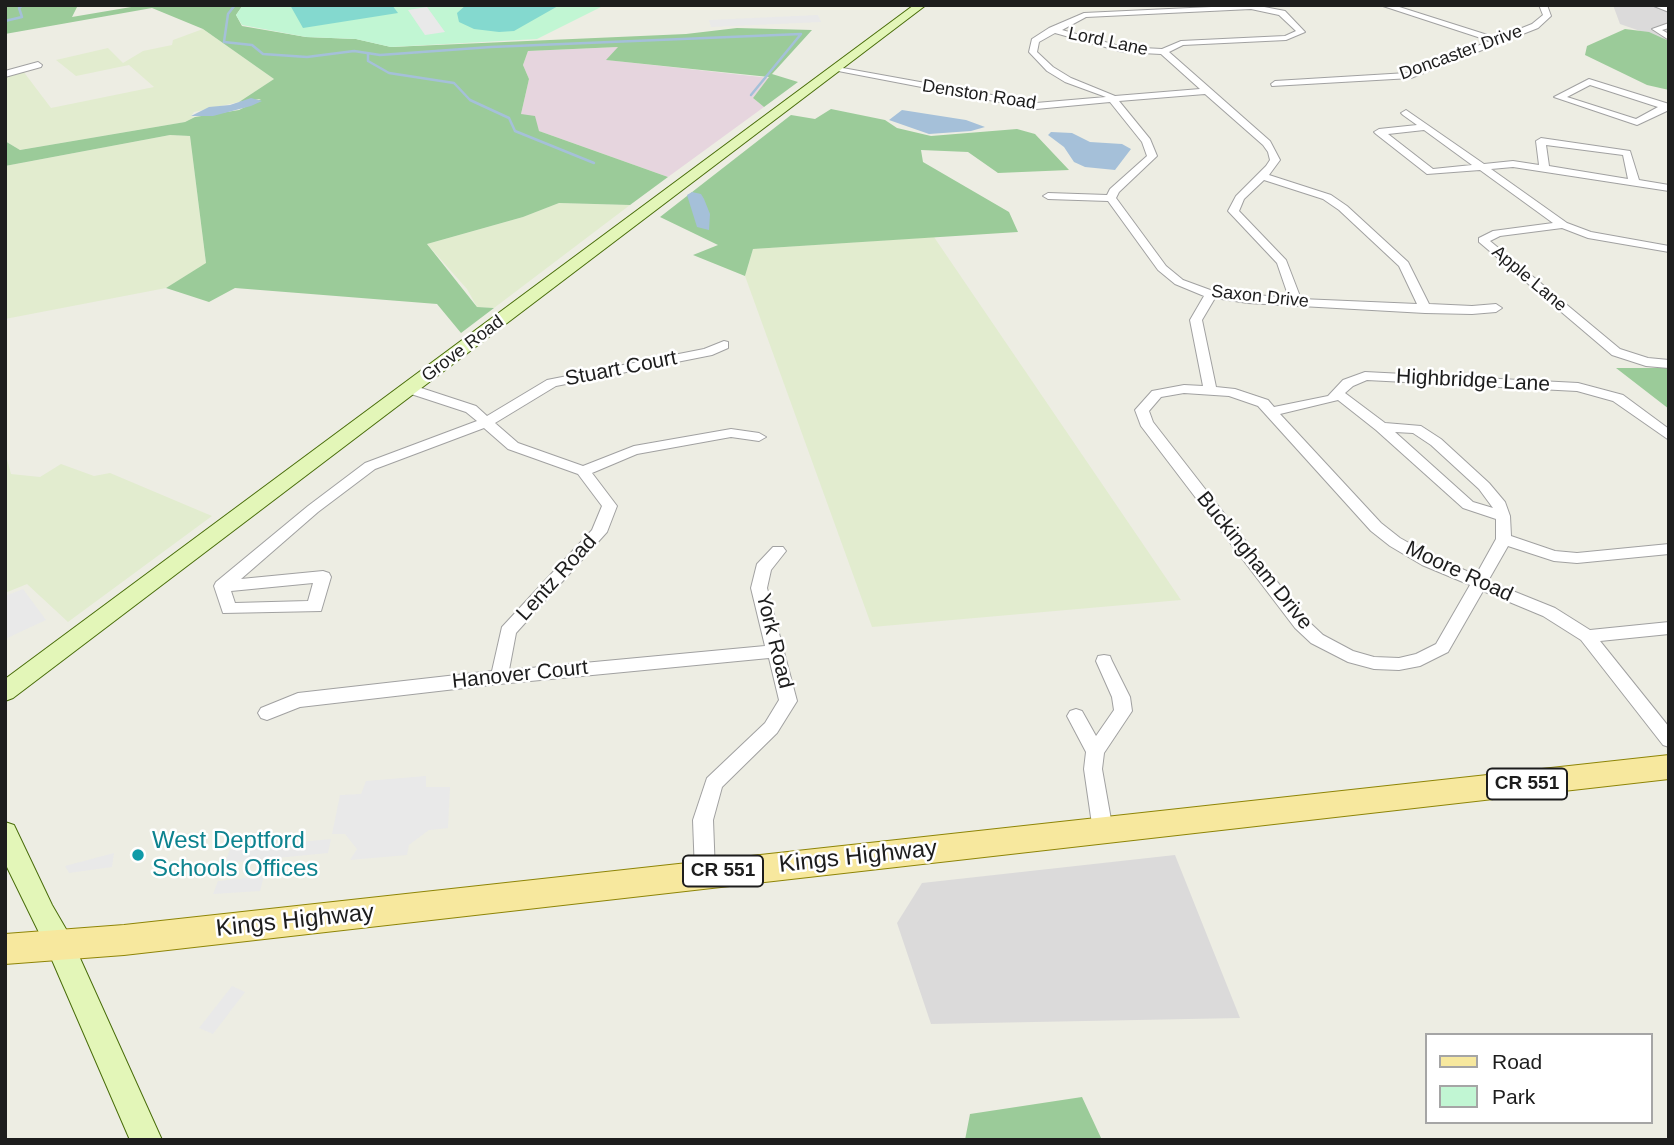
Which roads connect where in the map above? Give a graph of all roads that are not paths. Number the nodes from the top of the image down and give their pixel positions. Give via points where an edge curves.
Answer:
1 (921, 5) edge
2 (1384, 5) edge
3 (1543, 5) edge
4 (1657, 6) edge
5 (1669, 10) edge
6 (1669, 25) edge
7 (1052, 30) junction
8 (1669, 38) edge
9 (1498, 41) junction
10 (1163, 52) junction
11 (38, 65) dead end
12 (837, 70) junction
13 (5, 74) edge
14 (1275, 84) dead end
15 (1206, 91) junction
16 (1114, 100) junction
17 (1668, 107) edge
18 (1406, 113) dead end
19 (1426, 127) junction
20 (1480, 166) junction
21 (1544, 168) junction
22 (1263, 176) junction
23 (1634, 182) junction
24 (1669, 188) edge
25 (1048, 196) dead end
26 (1111, 198) junction
27 (1563, 225) junction
28 (1669, 249) edge
29 (1210, 294) junction
30 (1296, 302) junction
31 (1496, 308) dead end
32 (1425, 309) junction
33 (723, 345) dead end
34 (1669, 364) edge
35 (410, 389) junction
36 (1210, 389) junction
37 (1338, 394) junction
38 (1273, 411) junction
39 (487, 422) junction
40 (1381, 427) junction
41 (1669, 436) edge
42 (759, 437) dead end
43 (583, 471) junction
44 (1503, 516) junction
45 (1504, 539) junction
46 (1669, 549) edge
47 (778, 551) dead end
48 (1479, 583) junction
49 (222, 586) junction
50 (1669, 628) edge
51 (1587, 636) junction
52 (777, 652) junction
53 (1104, 662) dead end
54 (499, 677) junction
55 (5, 692) edge
56 (267, 713) dead end
57 (1076, 716) dead end
58 (1669, 740) edge
59 (1095, 752) junction
60 (1669, 767) edge
61 (1103, 831) junction
62 (5, 833) edge
63 (705, 873) junction
64 (60, 945) junction
65 (5, 949) edge
66 (146, 1140) edge

1 - 12 main road, Grove Road
2 - 9 street
3 - 9 street, Doncaster Drive via 1547,16 1543,21
4 - 5 street
6 - 8 street via 1656,30
7 - 10 street, Lord Lane via 1123,49
7 - 10 street via 1084,15 1251,7 1282,13 1301,32 1286,38 1181,43
7 - 16 street via 1032,47 1038,58 1058,75 1104,91
9 - 14 street, Doncaster Drive via 1396,79
10 - 15 street
11 - 13 street
12 - 16 street, Denston Road via 1018,104
12 - 35 main road, Grove Road
15 - 16 street, Denston Road
15 - 22 street via 1267,143 1275,160
16 - 26 street via 1135,122 1152,156
17 - 17 street via 1590,82 1559,97 1637,122
18 - 19 street
19 - 20 street
19 - 20 street via 1379,132 1431,172
20 - 21 street via 1505,163
20 - 27 street
21 - 23 street
21 - 23 street via 1541,141 1627,153
22 - 30 street via 1233,211 1282,262
22 - 32 street via 1327,197 1343,208 1404,264
23 - 24 street
25 - 26 street
26 - 29 street, Saxon Drive via 1161,268 1179,282
27 - 28 street, Apple Lane via 1588,235
27 - 34 street, Apple Lane via 1497,233 1483,240 1616,352
29 - 30 street, Saxon Drive
29 - 36 street via 1196,320
30 - 32 street, Saxon Drive
31 - 32 street, Saxon Drive
33 - 39 street, Stuart Court via 708,352 552,383
35 - 39 street via 471,409
35 - 55 main road, Grove Road
36 - 38 street, Moore Road via 1246,396
36 - 48 street, Buckingham Drive via 1157,394 1145,404 1143,416 1317,639 1348,656 1374,663 1420,660 1442,648
37 - 38 street, Highbridge Lane via 1326,401
37 - 40 street
37 - 41 street, Highbridge Lane via 1355,378 1377,375 1592,388 1619,398
38 - 48 street, Moore Road via 1376,527 1395,542
39 - 43 street via 513,446
39 - 49 street, Stuart Court via 370,466
40 - 44 street via 1468,505
40 - 44 street via 1416,429 1436,442 1484,486
42 - 43 street via 731,433 634,450
43 - 54 street, Lentz Road via 610,506 599,532 508,631
44 - 45 street
45 - 46 street via 1554,556 1577,558
45 - 48 street
47 - 52 street, York Road via 763,568 759,588
48 - 51 street, Moore Road via 1549,612
49 - 49 street via 229,609 316,607 323,577
50 - 51 street
51 - 58 street, Moore Road
52 - 54 street, Hanover Court
52 - 63 street, York Road via 788,701 771,728 714,783 703,820
53 - 59 street via 1123,712
54 - 56 street, Hanover Court via 298,701
57 - 59 street
59 - 61 street via 1093,769
60 - 61 main road, Kings Highway / CR 551
61 - 63 main road, Kings Highway / CR 551
62 - 64 main road
63 - 64 main road, Kings Highway / CR 551
64 - 65 main road, Kings Highway / CR 551
64 - 66 main road

